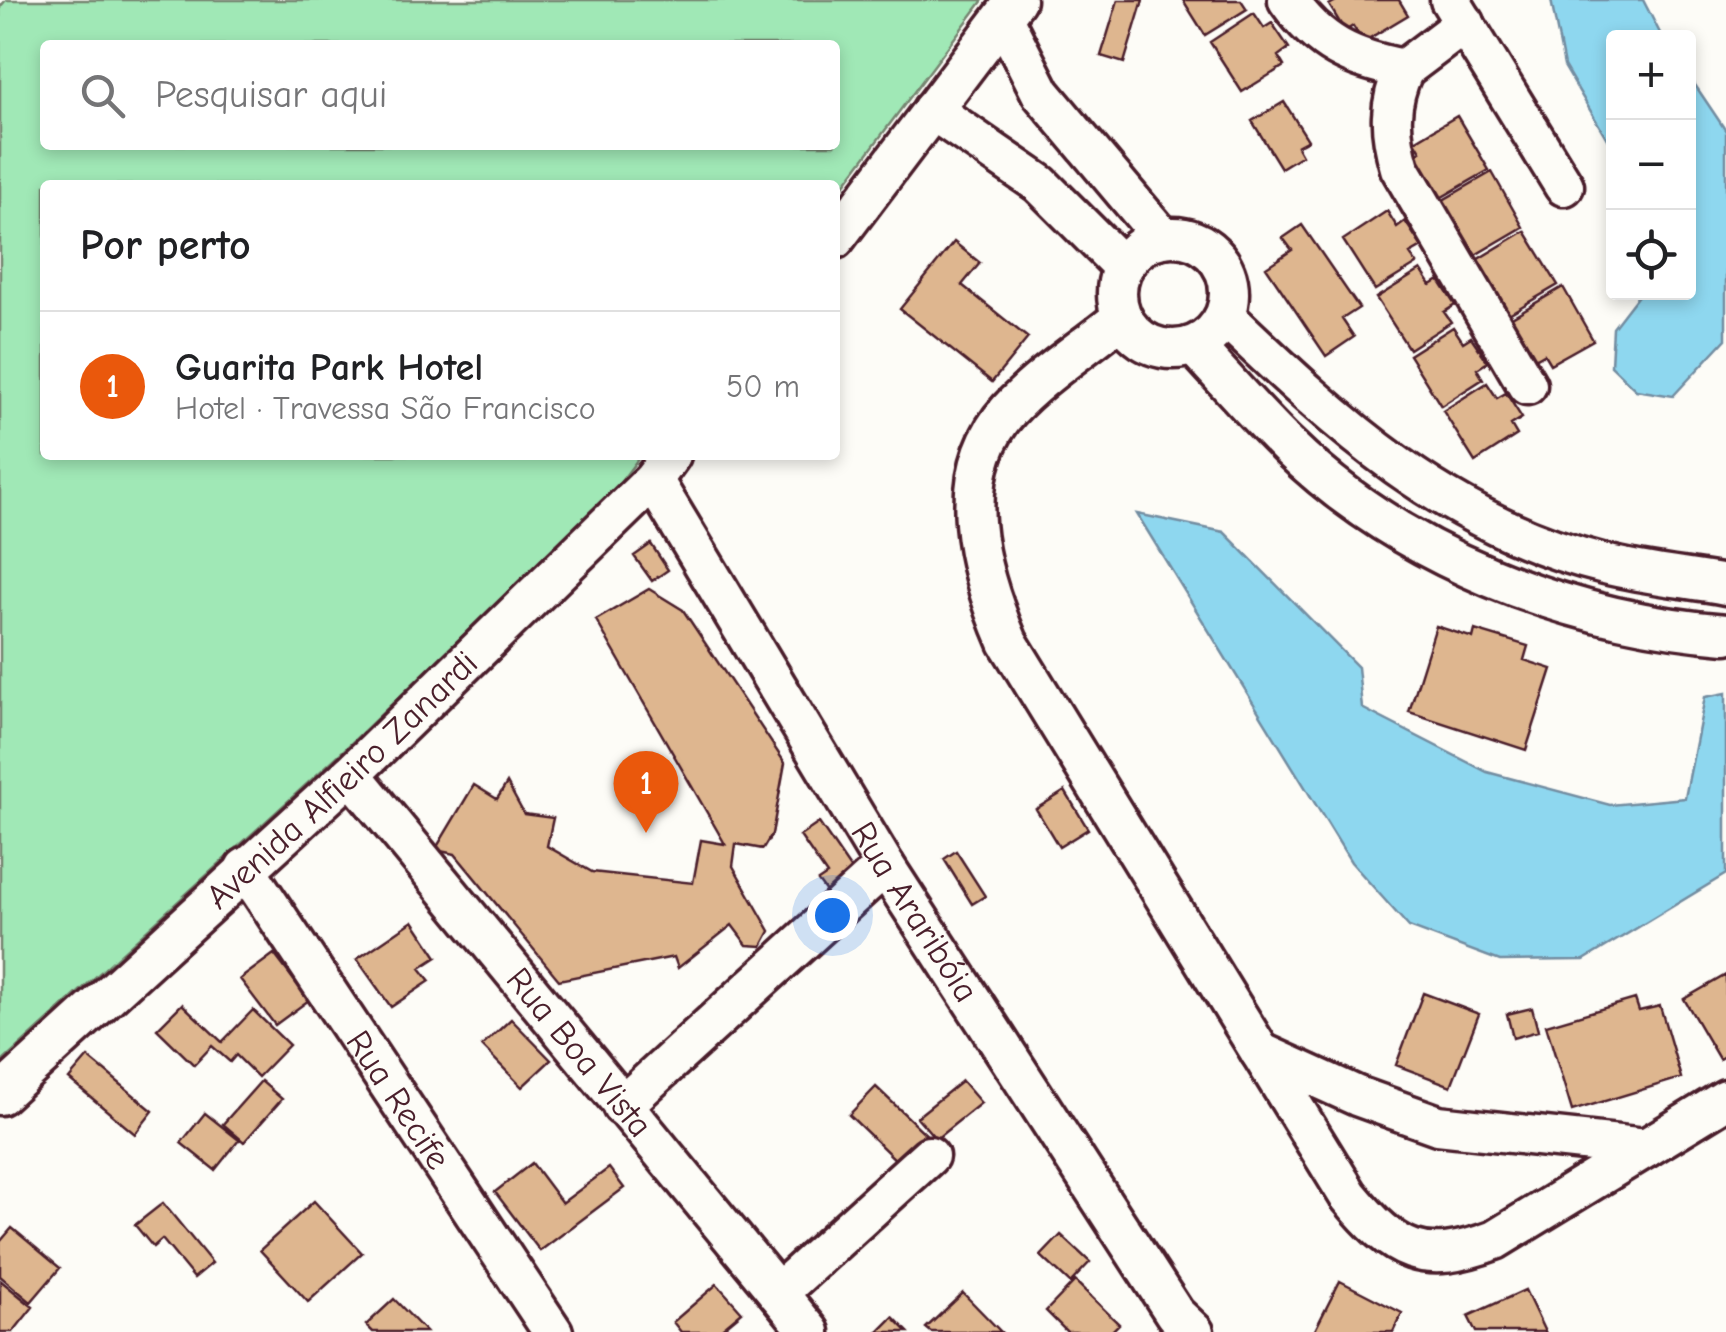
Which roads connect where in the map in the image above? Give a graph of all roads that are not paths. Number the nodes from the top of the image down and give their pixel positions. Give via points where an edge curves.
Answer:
1 (1288, 0) edge
2 (1009, 9) edge
3 (1457, 11) edge
4 (1404, 68) junction
5 (932, 110) junction
6 (1564, 186) dead end
7 (840, 232) edge
8 (1163, 238) junction
9 (1123, 266) junction
10 (1225, 316) junction
11 (1122, 317) junction
12 (1194, 346) junction
13 (1527, 384) dead end
14 (662, 467) edge
15 (1726, 585) edge
16 (1726, 634) edge
17 (350, 774) junction
18 (885, 866) junction
19 (245, 868) junction
20 (1260, 1052) junction
21 (0, 1095) edge
22 (1726, 1099) edge
23 (622, 1106) junction
24 (1646, 1148) junction
25 (929, 1156) dead end
26 (778, 1293) junction
27 (554, 1332) edge
28 (810, 1332) edge
29 (1194, 1332) edge

1 - 4 street via 1333,48
2 - 5 street
2 - 8 street via 1040,94
3 - 4 street
3 - 6 street
4 - 13 street via 1390,99 1400,168
5 - 7 street
5 - 9 street via 1040,184
8 - 9 street via 1147,243
8 - 10 street via 1197,242 1212,252 1229,282
9 - 11 street via 1117,301
10 - 12 street
10 - 15 street via 1310,398 1408,477 1502,528 1604,564
11 - 12 street via 1132,332 1160,348
11 - 20 street via 1008,410 984,451 972,518 983,584 1008,642
12 - 16 street via 1289,448 1432,552 1612,616
14 - 17 street, Avenida Alfieiro Zanardi
14 - 18 street, Rua Araribóia
17 - 19 street, Avenida Alfieiro Zanardi
17 - 23 street, Rua Boa Vista
18 - 23 street
18 - 29 street, Rua Araribóia via 1175,1314
19 - 21 street, Avenida Alfieiro Zanardi
19 - 27 street, Rua Recife
20 - 24 street via 1438,1125
20 - 24 street via 1348,1195 1377,1231 1418,1252 1456,1254 1495,1240
22 - 24 street
23 - 26 street, Rua Boa Vista
25 - 26 street
26 - 28 street, Rua Boa Vista

